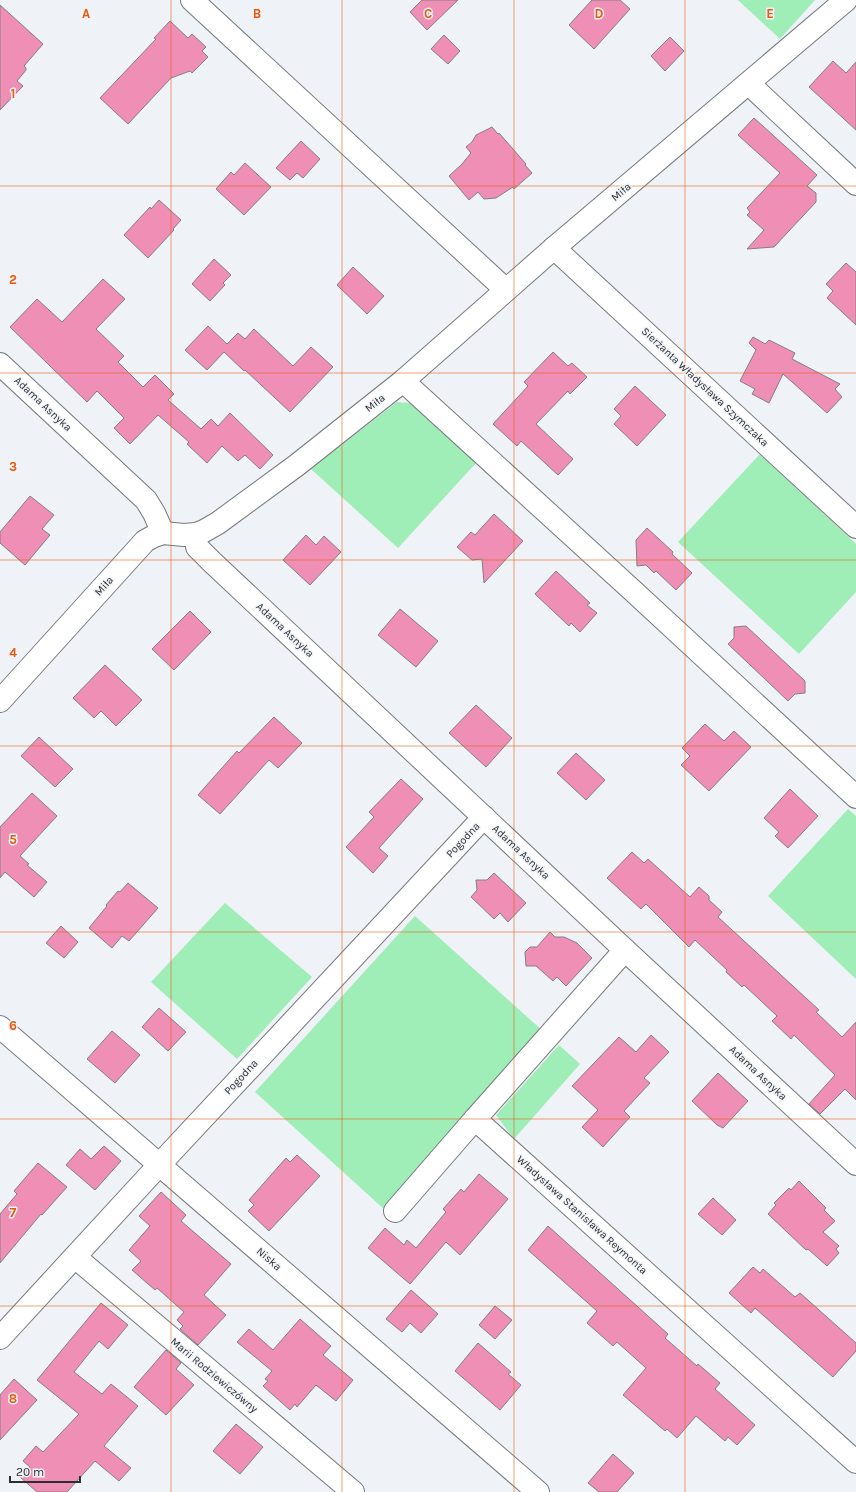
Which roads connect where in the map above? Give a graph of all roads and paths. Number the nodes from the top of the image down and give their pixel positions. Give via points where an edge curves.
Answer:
1 (192, 0) edge
2 (846, 0) edge
3 (749, 84) junction
4 (856, 184) edge
5 (554, 248) junction
6 (506, 290) junction
7 (0, 364) edge
8 (403, 381) junction
9 (856, 527) edge
10 (163, 533) junction
11 (196, 534) junction
12 (0, 701) edge
13 (856, 797) edge
14 (484, 817) junction
15 (625, 950) junction
16 (0, 1027) edge
17 (476, 1119) junction
18 (160, 1164) junction
19 (856, 1164) edge
20 (395, 1210) dead end
21 (75, 1257) junction
22 (0, 1338) edge
23 (856, 1462) edge
24 (353, 1492) edge
25 (538, 1492) edge

1 - 6 street
2 - 3 street, Miła
3 - 4 street
3 - 5 street, Miła
5 - 6 street, Miła
5 - 9 street, Sierżanta Władysława Szymczaka
6 - 8 street, Miła
7 - 10 street, Adama Asnyka via 146,500
8 - 11 street, Miła via 218,523
8 - 13 street
10 - 11 street, Miła
10 - 12 street, Miła via 145,541
11 - 14 street, Adama Asnyka via 197,547 212,562
14 - 15 street, Adama Asnyka
14 - 18 street, Pogodna
15 - 17 street
15 - 19 street, Adama Asnyka
16 - 18 street, Niska
17 - 20 street
17 - 23 street, Władysława Stanisława Reymonta
18 - 21 street, Pogodna
18 - 25 street, Niska
21 - 22 street, Pogodna
21 - 24 street, Marii Rodziewiczówny

